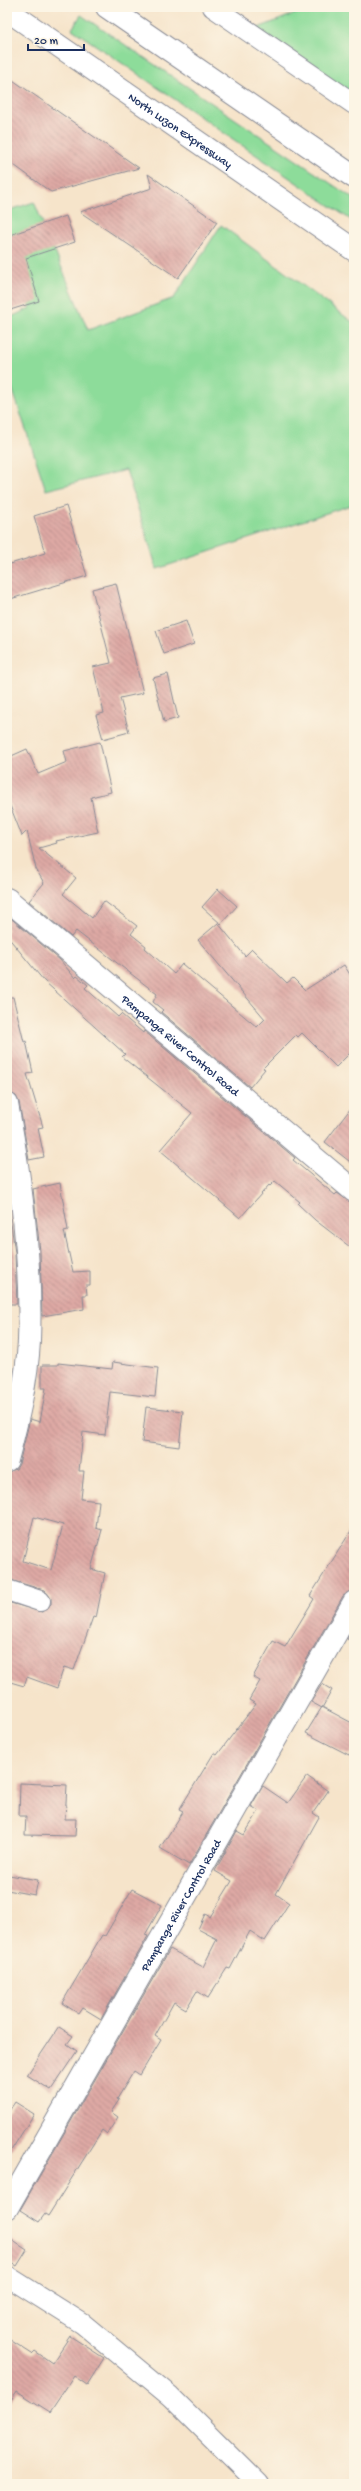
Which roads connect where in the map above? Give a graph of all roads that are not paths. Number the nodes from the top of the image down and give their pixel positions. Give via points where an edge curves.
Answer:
1 (107, 7) edge
2 (212, 7) edge
3 (7, 10) edge
4 (354, 104) edge
5 (354, 177) edge
6 (354, 250) edge
7 (7, 899) edge
8 (7, 1104) edge
9 (354, 1191) edge
10 (7, 1460) edge
11 (7, 1590) edge
12 (40, 1601) dead end
13 (354, 1602) edge
14 (7, 2208) edge
15 (7, 2276) edge
16 (259, 2484) edge

1 - 5 main road
2 - 4 street
3 - 6 main road, North Luzon Expressway
7 - 9 main road, Pampanga River Control Road
8 - 10 main road via 26,1235 29,1342 25,1383
11 - 12 street
13 - 14 main road, Pampanga River Control Road
15 - 16 street via 83,2324 170,2396

